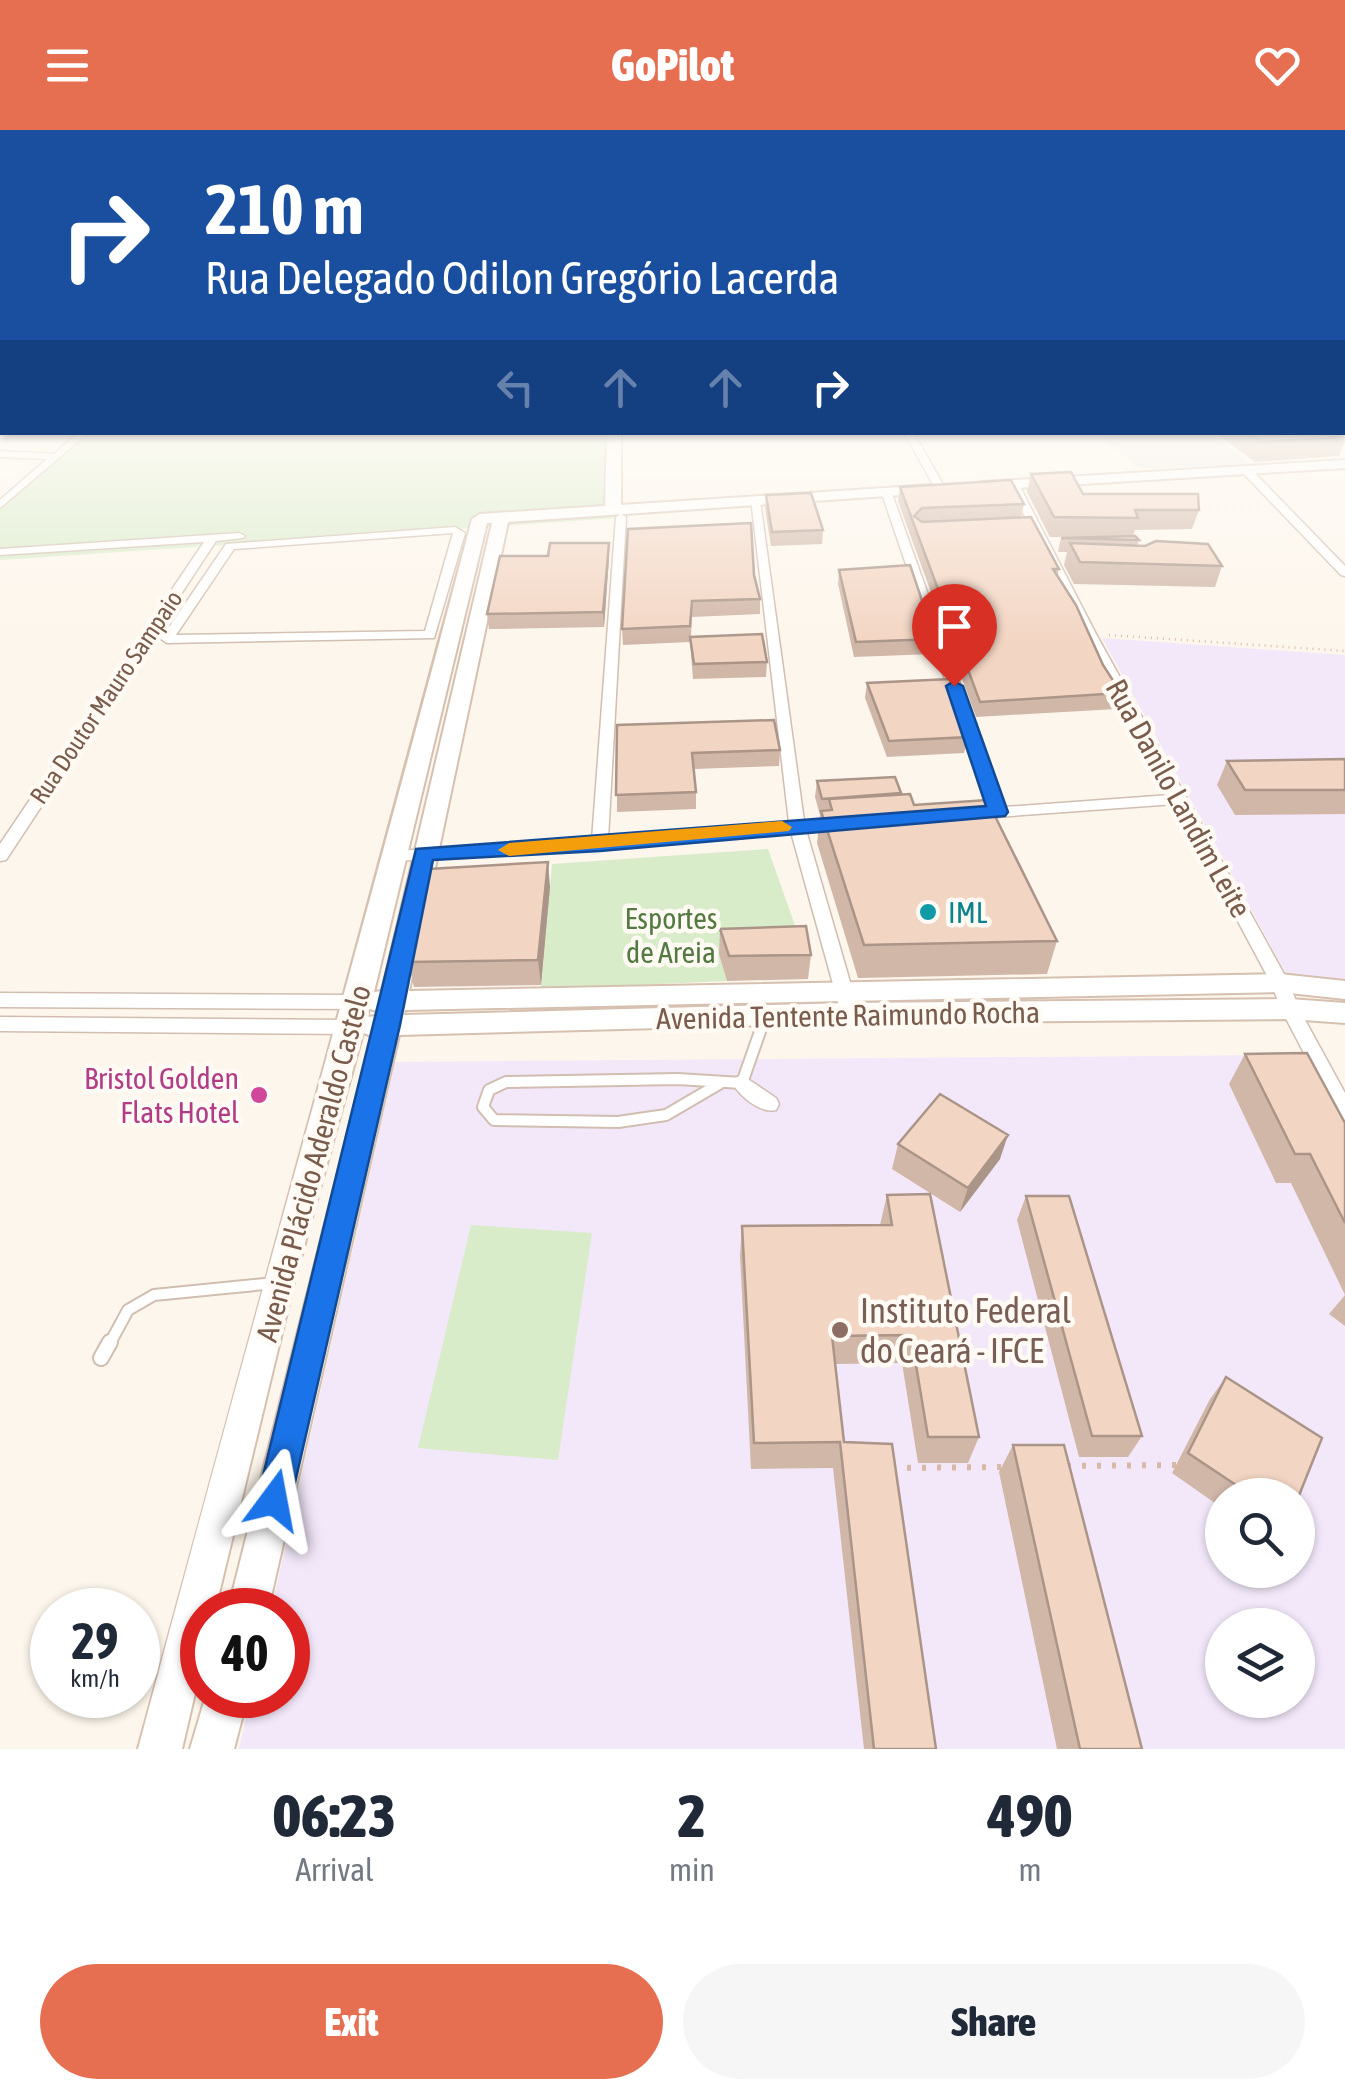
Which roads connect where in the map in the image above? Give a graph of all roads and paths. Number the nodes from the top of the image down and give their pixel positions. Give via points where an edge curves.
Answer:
1 (619, 494) edge
2 (622, 494) edge
3 (863, 494) edge
4 (887, 494) edge
5 (1019, 494) edge
6 (1269, 494) edge
7 (754, 501) junction
8 (621, 512) junction
9 (490, 519) junction
10 (1034, 524) junction
11 (1015, 525) edge
12 (353, 531) junction
13 (212, 538) junction
14 (0, 552) edge
15 (1345, 573) edge
16 (1090, 634) junction
17 (1345, 652) edge
18 (1180, 799) junction
19 (998, 812) junction
20 (944, 815) edge
21 (852, 822) edge
22 (798, 826) junction
23 (600, 844) junction
24 (409, 855) junction
25 (0, 856) edge
26 (1280, 983) junction
27 (1345, 990) edge
28 (0, 1000) edge
29 (132, 1001) junction
30 (847, 1001) junction
31 (1290, 1010) junction
32 (390, 1013) junction
33 (1345, 1013) edge
34 (355, 1014) junction
35 (766, 1015) junction
36 (0, 1024) edge
37 (121, 1025) junction
38 (742, 1083) junction
39 (718, 1084) junction
40 (769, 1104) dead end
41 (1345, 1112) edge
42 (278, 1282) junction
43 (100, 1358) dead end
44 (1176, 1465) dead end
45 (1057, 1466) edge
46 (1017, 1467) edge
47 (877, 1468) edge
48 (253, 1588) edge
49 (221, 1718) edge
50 (160, 1749) edge
51 (212, 1749) edge

1 - 8 street
2 - 8 street
3 - 7 street
4 - 19 street
5 - 10 street, Rua Danilo Landim Leite
6 - 15 street
7 - 8 street
7 - 22 street
8 - 9 street
8 - 23 street
9 - 12 street
9 - 24 street, Avenida Plácido Aderaldo Castelo
10 - 11 street
10 - 16 street, Rua Danilo Landim Leite
12 - 12 street via 458,531 430,635 167,639 227,547
12 - 13 street
13 - 14 street
13 - 25 street, Rua Doutor Mauro Sampaio
16 - 17 path
16 - 18 street, Rua Danilo Landim Leite
18 - 19 street
18 - 26 street, Rua Danilo Landim Leite
19 - 20 street
21 - 22 street
22 - 23 street
22 - 30 street
23 - 24 street
24 - 32 street, Avenida Plácido Aderaldo Castelo
24 - 34 street, Avenida Plácido Aderaldo Castelo
26 - 27 street, Avenida Tentente Raimundo Rocha
26 - 30 street, Avenida Tentente Raimundo Rocha
26 - 31 street, Rua Danilo Landim Leite
28 - 29 street
29 - 34 street
29 - 37 street
30 - 31 street, Avenida Tentente Raimundo Rocha
30 - 32 street, Avenida Tentente Raimundo Rocha
30 - 35 street, Avenida Tentente Raimundo Rocha
31 - 33 street, Avenida Tentente Raimundo Rocha
31 - 41 street, Rua Danilo Landim Leite
32 - 34 street, Avenida Tentente Raimundo Rocha
32 - 35 street, Avenida Tentente Raimundo Rocha
32 - 48 street, Avenida Plácido Aderaldo Castelo
34 - 37 street
34 - 42 street, Avenida Plácido Aderaldo Castelo
35 - 38 lane
36 - 37 street
38 - 39 lane
38 - 40 street
39 - 39 lane via 666,1115 618,1122 494,1120 483,1107 488,1090 506,1082
42 - 43 lane via 154,1295 128,1310
42 - 50 street, Avenida Plácido Aderaldo Castelo
44 - 45 path
46 - 47 path
49 - 51 street

